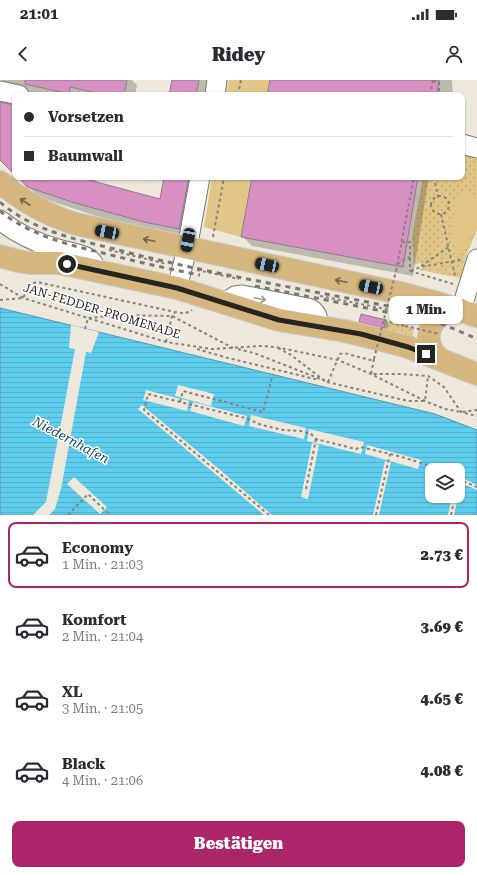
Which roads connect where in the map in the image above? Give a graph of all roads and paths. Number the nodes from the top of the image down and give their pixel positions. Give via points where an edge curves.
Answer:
1 (217, 80) edge
2 (241, 80) edge
3 (433, 80) edge
4 (0, 91) edge
5 (215, 92) edge
6 (239, 92) edge
7 (431, 92) edge
8 (439, 92) edge
9 (12, 94) edge
10 (465, 145) edge
11 (477, 148) edge
12 (199, 180) edge
13 (223, 180) edge
14 (413, 180) edge
15 (435, 180) edge
16 (0, 182) edge
17 (438, 197) junction
18 (441, 214) junction
19 (0, 220) edge
20 (402, 242) junction
21 (450, 247) junction
22 (187, 248) junction
23 (209, 253) junction
24 (0, 256) edge
25 (411, 256) junction
26 (472, 259) edge
27 (452, 262) junction
28 (397, 264) junction
29 (420, 267) junction
30 (97, 270) junction
31 (410, 271) junction
32 (0, 284) edge
33 (463, 286) junction
34 (177, 288) junction
35 (199, 295) junction
36 (23, 298) junction
37 (0, 300) edge
38 (409, 306) dead end
39 (175, 312) junction
40 (172, 316) junction
41 (461, 316) edge
42 (88, 318) junction
43 (384, 320) junction
44 (85, 329) dead end
45 (440, 334) dead end
46 (166, 342) junction
47 (192, 347) junction
48 (275, 347) junction
49 (235, 348) junction
50 (378, 353) junction
51 (338, 360) junction
52 (433, 367) junction
53 (470, 372) edge
54 (273, 374) dead end
55 (371, 374) junction
56 (328, 382) junction
57 (424, 401) junction
58 (180, 402) junction
59 (477, 410) edge
60 (461, 412) junction
61 (477, 416) edge
62 (316, 440) junction
63 (390, 454) junction
64 (425, 463) edge
65 (465, 482) edge
66 (477, 487) edge
67 (306, 489) dead end
68 (454, 503) edge
69 (68, 515) edge
70 (110, 515) edge
71 (269, 515) edge
72 (376, 515) edge
73 (451, 515) edge

1 - 5 street
2 - 6 path
3 - 7 path
3 - 8 path via 439,82
4 - 9 street
10 - 11 street
12 - 22 street
13 - 23 path
14 - 20 path
15 - 17 path
22 -> 16 main road via 61,220 23,201
17 - 18 path via 432,202 431,207 434,212
17 - 18 path via 446,198 448,203 448,209
18 - 21 path
19 - 30 street via 28,238 87,257
20 - 25 path via 410,242
20 - 28 path
21 - 27 path
21 - 29 path
22 - 23 main road
22 - 34 street
41 -> 23 main road via 432,301
24 - 30 main road via 18,261 59,263
25 - 28 path
25 - 31 path
26 - 27 path
26 - 33 street
27 - 29 path
27 - 33 path
28 - 43 path, bridge
29 - 31 path
30 - 34 main road
31 - 33 path
32 - 36 path, JAN-FEDDER-PROMENADE
33 - 41 street
34 - 35 main road
35 - 39 path via 196,305 190,311
35 -> 50 main road via 279,320 345,331
36 - 37 path
36 - 39 path via 30,284 37,282
36 - 42 path, JAN-FEDDER-PROMENADE
38 - 41 path, bridge
39 - 40 path
40 - 42 path via 121,315
40 - 46 path
40 - 49 path
41 - 52 main road via 455,310 443,313 431,326 429,342
42 - 44 path
42 - 46 path, JAN-FEDDER-PROMENADE
43 - 45 path, bridge
43 - 50 path, bridge
46 - 47 path, JAN-FEDDER-PROMENADE
47 - 49 path, JAN-FEDDER-PROMENADE
47 - 56 path
48 - 49 path, JAN-FEDDER-PROMENADE
48 - 51 path, JAN-FEDDER-PROMENADE
48 - 56 path via 291,355
49 - 56 path
50 - 51 path via 344,353 340,354
50 - 52 main road via 408,347
50 - 55 path
51 - 55 path, JAN-FEDDER-PROMENADE
51 - 56 path
52 - 53 main road
52 - 55 path via 401,374
52 - 57 path
52 - 60 path
54 - 58 path via 263,412 183,391
55 - 57 path, JAN-FEDDER-PROMENADE
56 - 57 path via 408,401
57 - 60 path, JAN-FEDDER-PROMENADE
58 - 62 path via 245,418 262,425 301,431 311,434
58 - 71 path via 148,394 144,410
59 - 60 path, JAN-FEDDER-PROMENADE
60 - 61 path
62 - 63 path
62 - 67 path
63 - 64 path
63 - 72 path
65 - 66 path
68 - 73 path
69 - 70 path via 88,494

